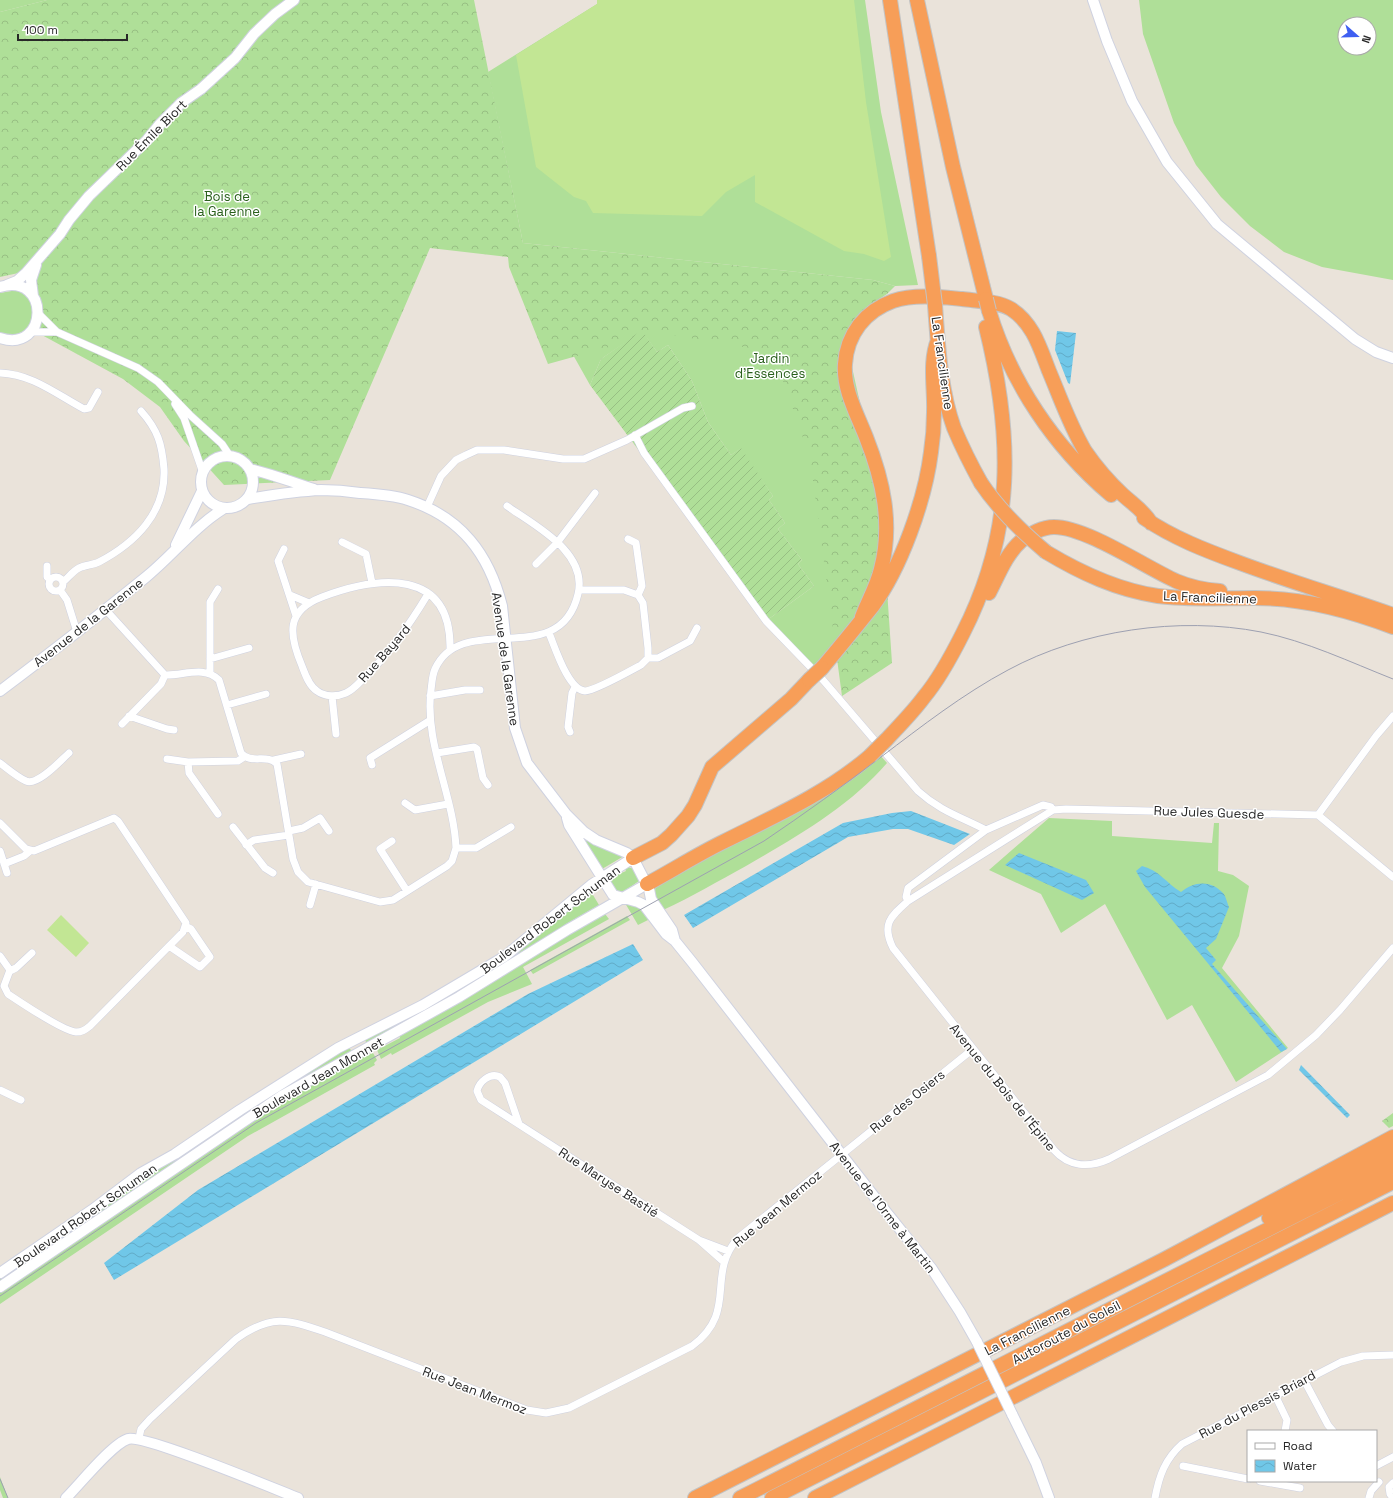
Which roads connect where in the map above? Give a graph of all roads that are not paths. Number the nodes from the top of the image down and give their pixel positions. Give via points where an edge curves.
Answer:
1 (294, 0) edge
2 (890, 0) edge
3 (917, 0) edge
4 (1093, 0) edge
5 (50, 245) junction
6 (4, 286) edge
7 (33, 296) junction
8 (986, 306) junction
9 (38, 313) junction
10 (30, 332) junction
11 (57, 332) junction
12 (0, 338) edge
13 (938, 340) junction
14 (1393, 358) edge
15 (0, 373) edge
16 (165, 389) junction
17 (98, 392) dead end
18 (692, 406) dead end
19 (142, 411) dead end
20 (635, 435) junction
21 (230, 456) junction
22 (251, 471) junction
23 (203, 473) junction
24 (320, 490) junction
25 (202, 491) junction
26 (595, 493) dead end
27 (248, 498) junction
28 (507, 506) dead end
29 (427, 507) junction
30 (223, 509) junction
31 (1151, 523) junction
32 (628, 539) dead end
33 (342, 542) dead end
34 (557, 543) junction
35 (284, 549) dead end
36 (173, 550) junction
37 (536, 564) dead end
38 (47, 566) dead end
39 (51, 579) junction
40 (63, 582) junction
41 (372, 583) junction
42 (218, 589) dead end
43 (60, 590) junction
44 (579, 590) junction
45 (428, 594) junction
46 (290, 595) junction
47 (638, 595) junction
48 (1254, 598) junction
49 (309, 603) junction
50 (106, 610) junction
51 (1393, 615) edge
52 (296, 616) junction
53 (862, 617) junction
54 (970, 619) junction
55 (1393, 627) edge
56 (698, 628) dead end
57 (450, 631) junction
58 (77, 632) junction
59 (549, 632) junction
60 (505, 639) junction
61 (463, 643) junction
62 (249, 648) dead end
63 (450, 650) junction
64 (648, 658) junction
65 (210, 660) junction
66 (210, 674) junction
67 (165, 676) junction
68 (575, 687) junction
69 (480, 690) dead end
70 (0, 691) edge
71 (266, 694) dead end
72 (332, 696) junction
73 (430, 696) junction
74 (227, 705) junction
75 (129, 716) junction
76 (1393, 716) edge
77 (429, 721) junction
78 (122, 724) dead end
79 (174, 730) dead end
80 (570, 732) dead end
81 (336, 734) dead end
82 (69, 753) dead end
83 (437, 753) junction
84 (301, 754) dead end
85 (244, 757) junction
86 (167, 759) dead end
87 (274, 760) junction
88 (188, 762) junction
89 (372, 766) dead end
90 (2, 768) edge
91 (488, 785) dead end
92 (406, 803) dead end
93 (448, 804) junction
94 (1053, 810) junction
95 (218, 814) dead end
96 (566, 814) junction
97 (1318, 815) junction
98 (0, 824) edge
99 (233, 827) dead end
100 (511, 827) dead end
101 (986, 830) junction
102 (330, 831) dead end
103 (289, 833) junction
104 (1010, 837) joint
105 (392, 841) dead end
106 (246, 845) junction
107 (456, 848) junction
108 (0, 851) edge
109 (30, 851) junction
110 (633, 858) junction
111 (4, 864) junction
112 (7, 873) dead end
113 (273, 873) dead end
114 (602, 876) junction
115 (1393, 877) edge
116 (316, 884) junction
117 (647, 884) junction
118 (407, 891) junction
119 (621, 899) junction
120 (908, 901) junction
121 (310, 904) dead end
122 (185, 926) junction
123 (675, 941) junction
124 (169, 946) junction
125 (1393, 948) edge
126 (32, 953) dead end
127 (0, 956) edge
128 (10, 971) junction
129 (2, 988) edge
130 (973, 1049) junction
131 (0, 1090) edge
132 (21, 1100) dead end
133 (519, 1124) junction
134 (1393, 1137) edge
135 (1393, 1152) edge
136 (842, 1154) junction
137 (1393, 1167) edge
138 (1393, 1182) edge
139 (1393, 1204) edge
140 (1393, 1209) edge
141 (1371, 1216) junction
142 (699, 1240) junction
143 (728, 1251) junction
144 (724, 1262) junction
145 (0, 1273) edge
146 (1169, 1278) junction
147 (0, 1287) edge
148 (1393, 1355) edge
149 (1304, 1380) junction
150 (1275, 1395) junction
151 (1330, 1428) edge
152 (1285, 1430) edge
153 (139, 1438) junction
154 (1393, 1458) edge
155 (1183, 1466) dead end
156 (1377, 1466) edge
157 (1247, 1479) edge
158 (1377, 1481) edge
159 (1271, 1482) edge
160 (1376, 1482) edge
161 (1391, 1485) edge
162 (1300, 1488) dead end
163 (66, 1497) edge
164 (298, 1498) edge
165 (695, 1498) edge
166 (740, 1498) edge
167 (772, 1498) edge
168 (815, 1498) edge
169 (1049, 1498) edge
170 (1155, 1498) edge
171 (1369, 1498) edge
172 (1393, 1498) edge

1 - 5 main road, Rue Émile Biort via 275,14 254,34 235,58 160,124 89,196
2 - 13 highway, La Francilienne, bridge via 929,256
3 - 8 highway
4 - 14 main road via 1132,101 1167,162 1217,224 1356,339 1376,352
5 - 6 main road, Rue Émile Biort via 17,281
5 - 7 main road, Rue Émile Biort via 31,276
6 - 7 main road via 22,287
7 - 9 main road, Rue Émile Biort
8 - 31 highway via 1014,373 1052,434 1078,464 1110,494
8 - 54 highway via 982,314 993,357 1001,406 1006,453 1005,486 1000,529 993,559
9 - 10 main road via 38,320
9 - 11 street
10 - 11 street
10 - 12 main road via 15,340
11 - 16 street via 128,362
13 - 48 highway, La Francilienne, bridge via 945,391 961,445 981,483 1001,511 1046,552 1101,581 1139,592 1181,598
13 - 53 highway via 934,350 934,413 926,479 916,515 896,563 872,607
15 - 17 street via 34,380 84,409 89,408
16 - 21 street via 222,444
16 - 23 street via 184,418
18 - 20 street via 683,408
19 - 40 street via 158,434 162,451 164,483 157,510 146,527 126,544 99,561 79,568
20 - 29 street via 591,457 574,460 504,450 477,450 456,460 446,469 437,481
20 - 101 street via 644,454 766,621 823,680 918,791 948,813
21 - 22 main road via 243,461
21 - 23 main road via 214,460
22 - 24 main road via 271,474 290,483
22 - 27 main road via 254,485
23 - 25 main road
24 - 27 main road
24 - 29 main road, Avenue de la Garenne via 389,495
25 - 30 main road via 210,503
25 - 36 main road, Avenue de la Garenne
26 - 34 street
27 - 30 main road via 237,507
28 - 34 street
29 - 60 main road, Avenue de la Garenne via 458,528 486,561 498,591
30 - 36 main road, Avenue de la Garenne
31 - 51 highway via 1230,560
31 - 53 highway via 1144,512 1102,474 1085,449 1066,412 1034,335 1020,316 1004,306 992,303 951,298 901,298 877,308 862,321 850,341 845,365 847,388 873,456 887,513 882,568
32 - 47 street via 636,544 642,586
33 - 41 street via 366,554
34 - 37 street
34 - 44 street via 574,562 579,578
35 - 46 street via 278,561
36 - 50 main road, Avenue de la Garenne
38 - 39 street via 47,577
39 - 40 street via 57,577
39 - 43 street via 52,589
40 - 43 street
41 - 45 street via 408,583
41 - 49 street
42 - 65 street via 210,602
43 - 58 street
44 - 47 street via 624,590
44 - 59 street via 569,615
45 - 57 street via 444,610
45 - 72 street, Rue Bayard via 407,628 374,669 347,693
46 - 49 street
46 - 52 street
47 - 64 street via 643,603
48 - 54 highway via 1243,592 1212,590 1177,581 1073,530 1054,527 1039,530 1021,541 1011,552 980,610
48 - 55 highway, La Francilienne via 1289,600 1335,608
49 - 52 street
50 - 58 main road, Avenue de la Garenne
50 - 67 street
52 - 72 street via 292,626 293,643 308,680 317,692
53 - 110 highway, bridge via 822,668 791,699 712,767 695,805 671,835 662,843
54 - 117 highway, bridge via 925,697 886,740 852,771 799,804 724,841
56 - 64 street via 690,641 658,658
57 - 61 street
57 - 63 street
58 - 70 main road, Avenue de la Garenne
59 - 60 street via 530,638
59 - 68 street via 569,680
60 - 61 street
60 - 96 main road, Avenue de la Garenne via 511,705 518,742 530,768
61 - 63 street
62 - 65 street
63 - 73 street via 435,669
64 - 68 street via 641,665 589,690 584,691
65 - 66 street
66 - 67 street via 192,672
66 - 74 street via 219,680
67 - 75 street
68 - 80 street via 568,727
69 - 73 street
71 - 74 street
72 - 81 street
73 - 77 street
74 - 85 street
75 - 78 street
75 - 79 street via 167,730
76 - 97 street
77 - 83 street
77 - 89 street via 370,758
82 - 90 street via 34,782
83 - 91 street via 474,747 483,778
83 - 93 street
84 - 87 street
85 - 87 street
85 - 88 street via 238,761
86 - 88 street
87 - 103 street via 279,770
88 - 95 street via 189,773
92 - 93 street via 415,810
93 - 107 street
94 - 97 street, Rue Jules Guesde
94 - 101 street via 1043,805
94 - 104 street, Rue Jules Guesde
96 - 110 main road via 596,840
96 - 114 main road via 569,825
97 - 115 street
98 - 109 street
99 - 106 street
100 - 107 street via 476,848
101 - 120 street via 908,888
102 - 103 street via 320,818
103 - 106 street via 254,840
103 - 116 street via 298,872 308,882
104 - 120 street, Avenue du Bois de l'Épine
105 - 118 street via 380,848
106 - 113 street via 265,868
107 - 118 street via 448,866
108 - 111 street
109 - 111 street
109 - 122 street via 38,851 114,818 184,920
110 - 114 main road, Boulevard Robert Schuman
110 - 117 main road, Avenue de l'Orme à Martin
111 - 112 street
114 - 119 main road via 613,895
114 - 145 main road, Boulevard Robert Schuman via 504,957 423,1005 338,1048 175,1154 141,1173
116 - 118 street via 380,902 393,900
116 - 121 street
117 - 119 main road, Boulevard Jean Monnet
117 - 123 main road, Avenue de l'Orme à Martin via 651,899 672,930
119 - 123 main road, Avenue de l'Orme à Martin via 644,905 666,934
119 - 147 main road, Boulevard Jean Monnet via 465,994 284,1095
120 - 130 street, Avenue du Bois de l'Épine via 891,916 888,932 890,941
122 - 124 street via 183,932
122 - 124 street via 190,929 210,957 200,967
123 - 136 main road, Avenue de l'Orme à Martin
124 - 129 street via 90,1026 80,1032 61,1026
125 - 130 street, Avenue du Bois de l'Épine via 1340,1010 1293,1056 1268,1075 1104,1161 1088,1165 1061,1158
126 - 128 street
127 - 128 street
128 - 129 street
130 - 136 street, Rue des Osiers
131 - 132 street
133 - 133 street, Rue Maryse Bastié via 481,1100 477,1092 481,1082 493,1076 500,1077 505,1083
133 - 142 street, Rue Maryse Bastié
134 - 165 highway, La Francilienne via 1165,1259
135 - 146 highway via 1191,1260
136 - 143 street, Rue Jean Mermoz via 748,1229
136 - 169 main road, Avenue de l'Orme à Martin, bridge via 932,1269 960,1312 1036,1463
137 - 146 highway, Autoroute du Soleil
138 - 167 highway, Autoroute du Soleil
139 - 141 highway
140 - 141 highway via 1383,1215
141 - 168 highway
142 - 143 street, Rue Maryse Bastié
142 - 144 street, Rue Maryse Bastié
143 - 144 street, Rue Jean Mermoz
144 - 153 street, Rue Jean Mermoz via 718,1314 700,1340 569,1408 546,1413 526,1410 325,1332 279,1321 266,1322 236,1339 150,1419
146 - 166 highway, Autoroute du Soleil via 1003,1366
148 - 149 street, Rue du Plessis Briard via 1377,1354 1354,1358 1324,1369
149 - 150 street, Rue du Plessis Briard
149 - 151 street
150 - 152 street via 1287,1420
150 - 170 street, Rue du Plessis Briard via 1196,1436 1174,1451 1162,1472
153 - 163 main road via 130,1438 117,1445
153 - 164 main road
154 - 156 street
155 - 157 street
158 - 161 street via 1382,1486
159 - 162 street
160 - 171 street
161 - 172 street via 1390,1494

